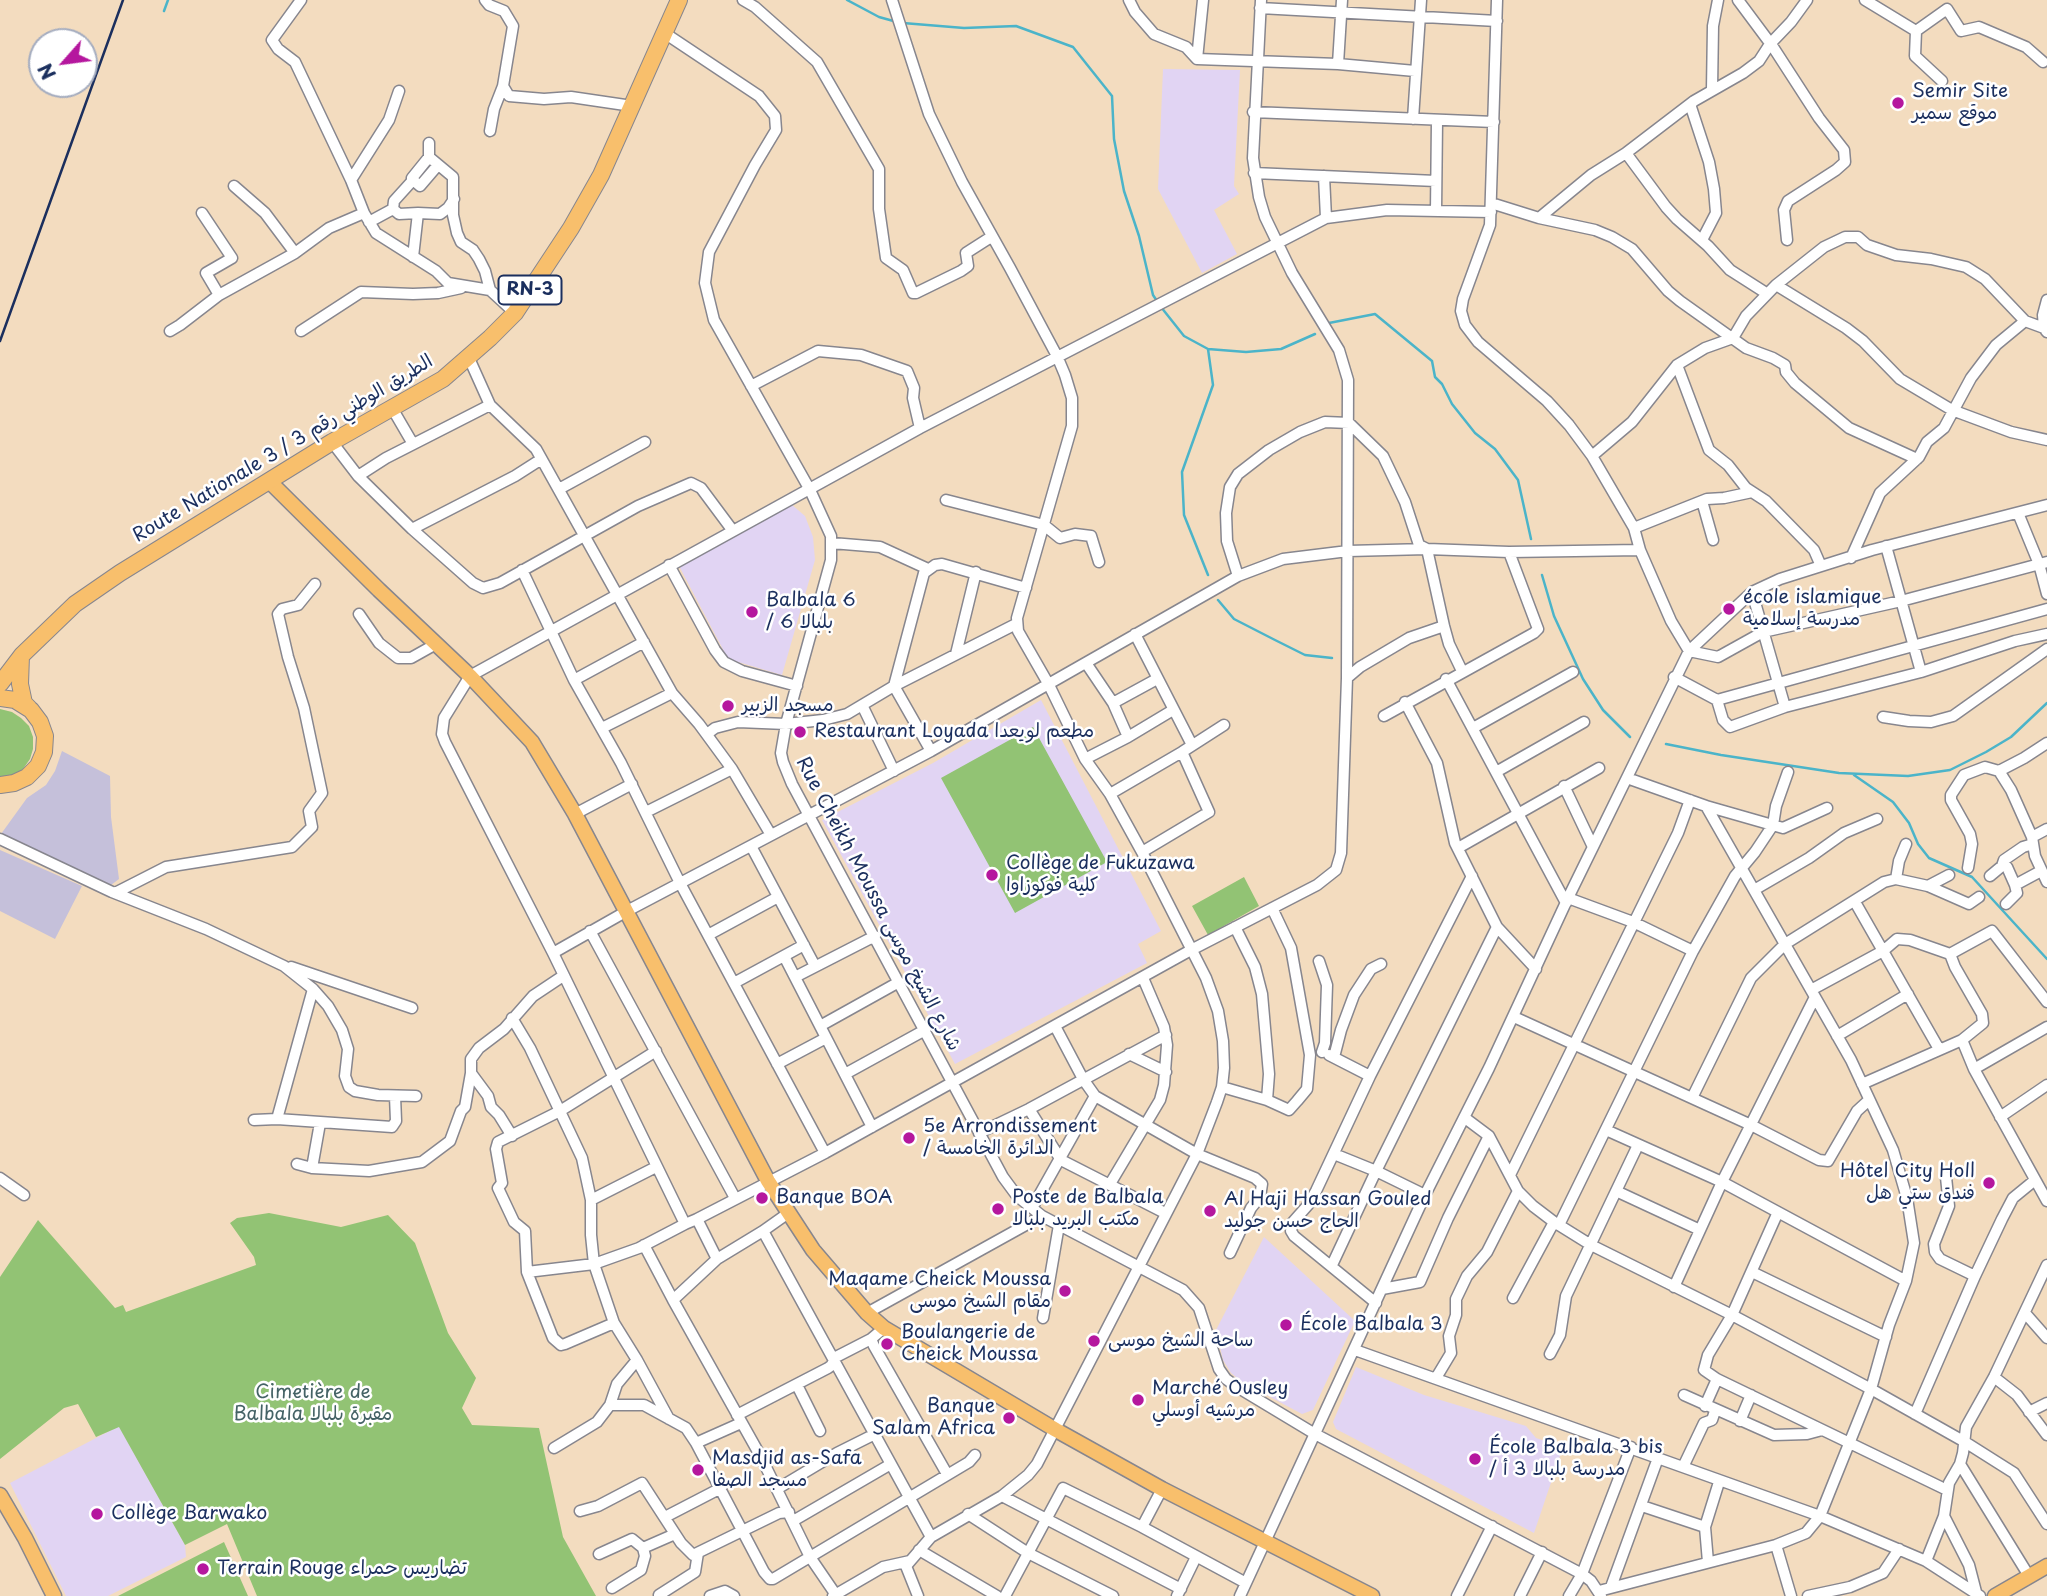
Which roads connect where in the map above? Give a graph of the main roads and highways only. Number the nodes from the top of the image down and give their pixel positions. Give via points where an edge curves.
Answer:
1 (679, 0) edge
2 (269, 481) junction
3 (22, 655) junction
4 (0, 684) edge
5 (0, 698) edge
6 (31, 710) junction
7 (4, 786) edge
8 (1, 1499) edge
9 (2047, 1566) edge
10 (2017, 1590) edge
11 (54, 1596) edge
12 (1371, 1596) edge
13 (1995, 1596) edge

1 - 2 highway, Route Nationale 3 / الطريق الوطني رقم 3 / RN-3 via 601,176 514,313 443,379
2 - 3 highway, Route Nationale 3 / الطريق الوطني رقم 3 / RN-3 via 86,596
2 - 12 main road via 532,742 575,814 768,1181 820,1260 867,1313 884,1328 1056,1430
3 - 4 highway, RN-3
3 - 6 highway via 20,684 24,703
5 - 6 highway via 15,700
6 - 7 highway via 45,736 44,752 27,777
8 - 11 main road
9 - 10 main road
10 - 13 main road

